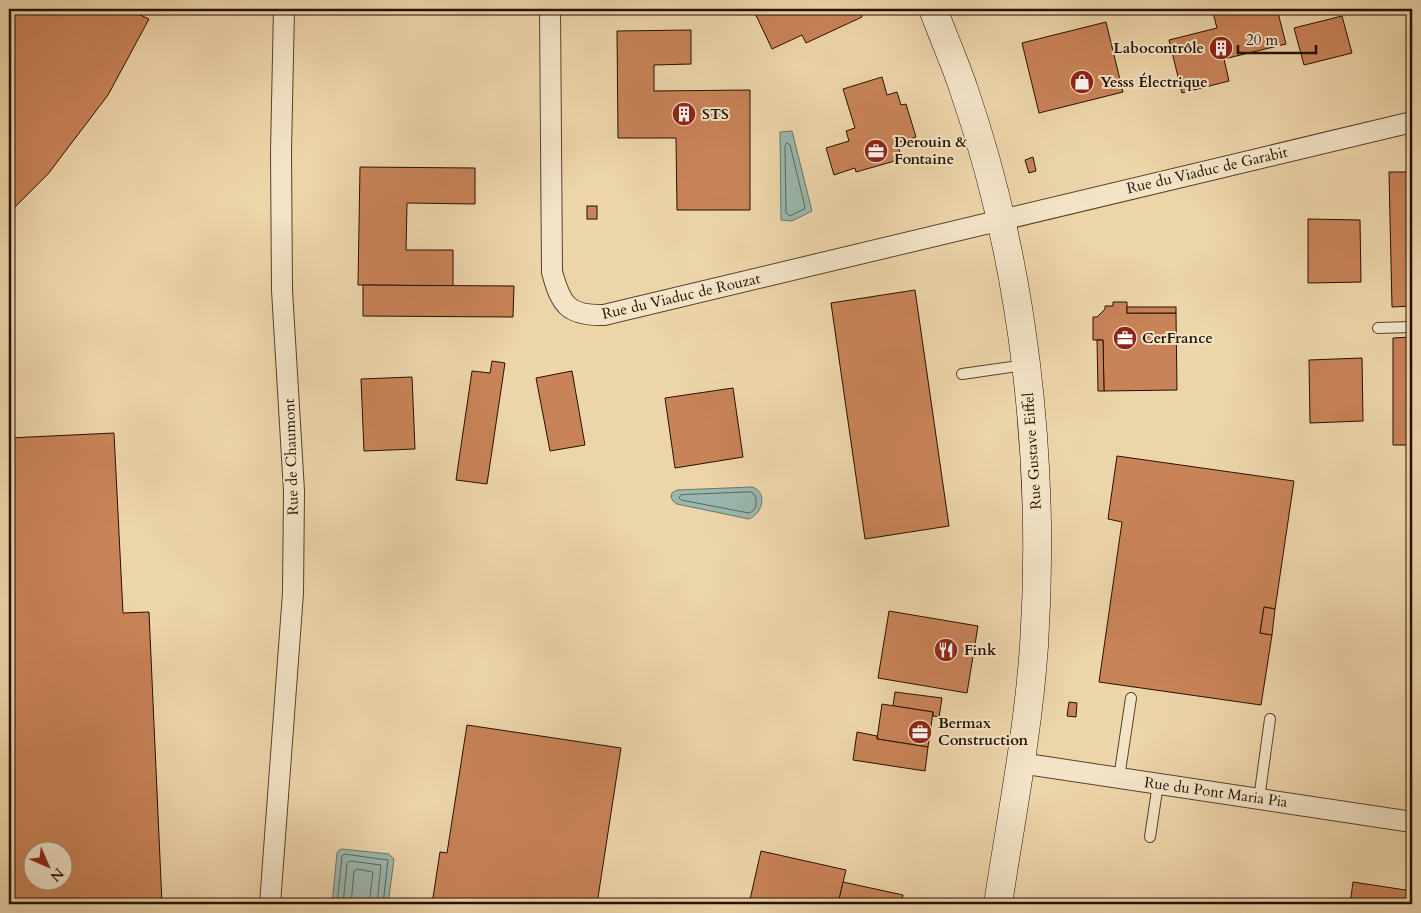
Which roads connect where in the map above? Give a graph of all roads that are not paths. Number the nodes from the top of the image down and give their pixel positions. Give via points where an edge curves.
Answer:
1 (284, 9) edge
2 (550, 9) edge
3 (933, 9) edge
4 (1412, 122) edge
5 (1001, 221) junction
6 (1412, 327) edge
7 (1378, 328) dead end
8 (1026, 365) junction
9 (962, 374) dead end
10 (1131, 698) dead end
11 (1270, 719) dead end
12 (1020, 763) junction
13 (1119, 778) junction
14 (1158, 784) junction
15 (1259, 799) junction
16 (1412, 822) edge
17 (1150, 837) dead end
18 (270, 904) edge
19 (998, 904) edge

1 - 18 street, Rue de Chaumont via 282,290 294,492 292,593
2 - 5 street, Rue du Viaduc de Rouzat via 552,272 558,293 569,308 585,315 604,314
3 - 5 street, Rue Gustave Eiffel via 964,90
4 - 5 street, Rue du Viaduc de Garabit
5 - 8 street, Rue Gustave Eiffel
6 - 7 lane
8 - 9 lane
8 - 12 street, Rue Gustave Eiffel via 1037,508 1036,580 1029,705
10 - 13 lane
11 - 15 lane
12 - 13 street, Rue du Pont Maria Pia
12 - 19 street, Rue Gustave Eiffel
13 - 14 street, Rue du Pont Maria Pia
14 - 15 street, Rue du Pont Maria Pia
14 - 17 lane
15 - 16 street, Rue du Pont Maria Pia

